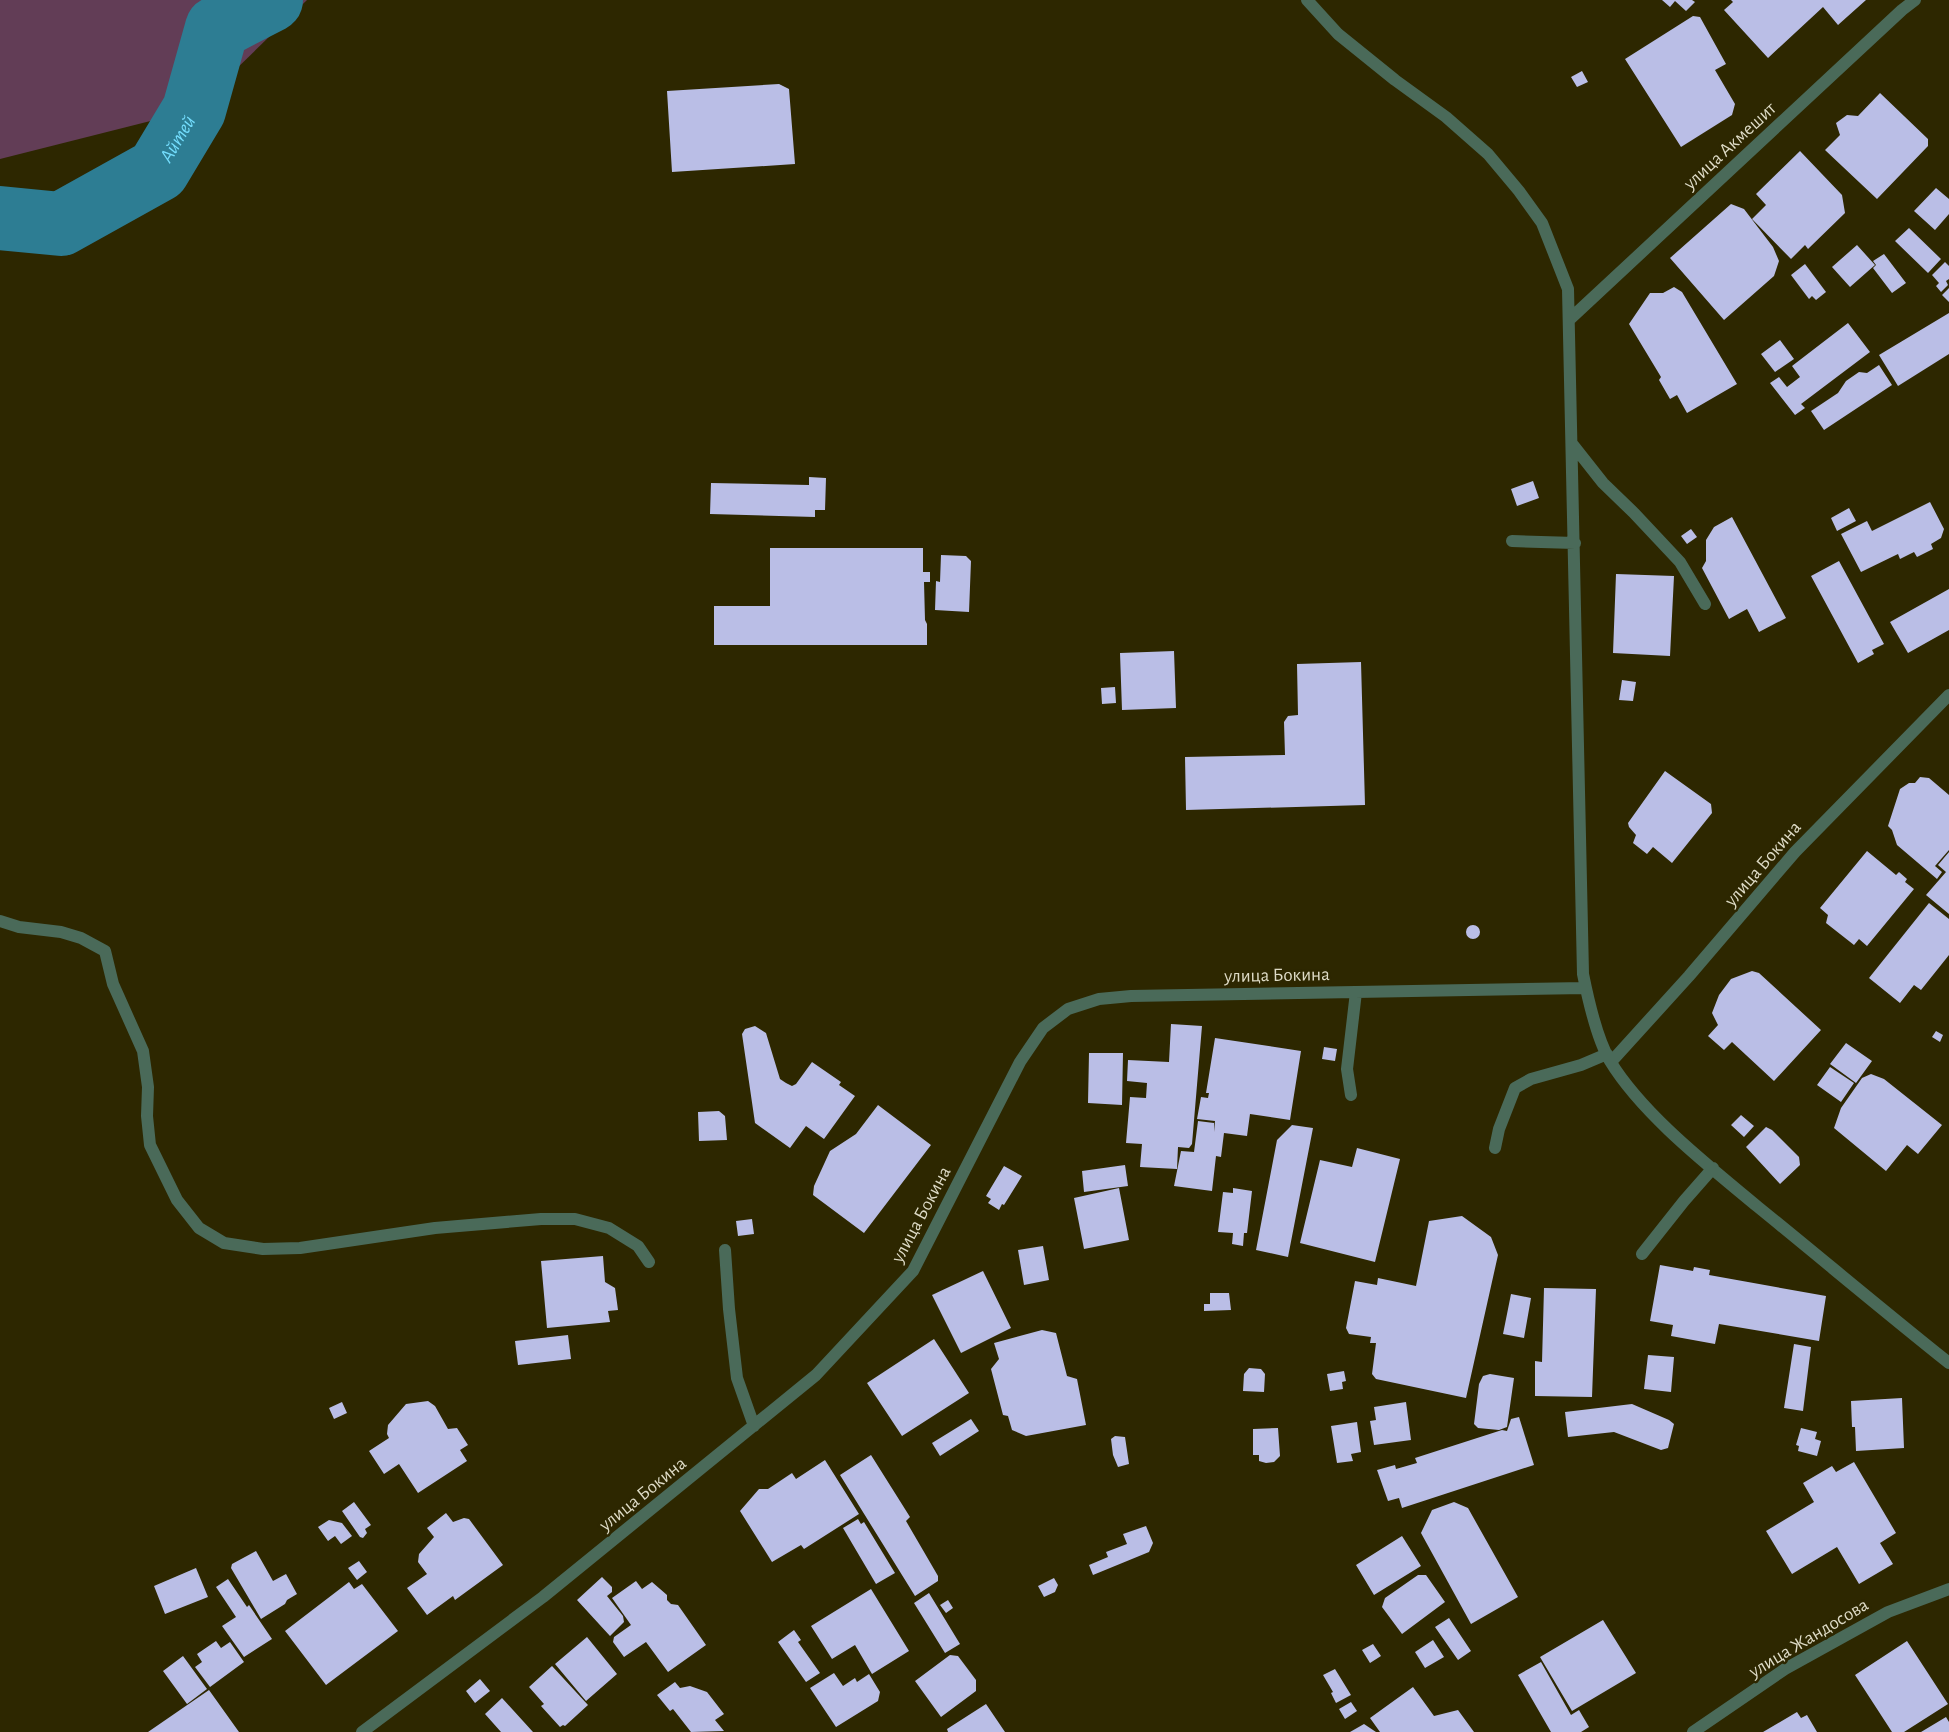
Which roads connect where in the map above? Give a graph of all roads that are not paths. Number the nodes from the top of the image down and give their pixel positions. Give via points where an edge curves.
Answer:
1 (1307, 0) edge
2 (1915, 0) edge
3 (1570, 319) junction
4 (1573, 445) junction
5 (1512, 541) dead end
6 (1575, 543) junction
7 (1705, 604) dead end
8 (1949, 695) edge
9 (0, 921) edge
10 (1586, 988) junction
11 (1356, 992) junction
12 (1609, 1058) junction
13 (1351, 1095) dead end
14 (1495, 1148) dead end
15 (1713, 1168) junction
16 (725, 1250) dead end
17 (1642, 1254) dead end
18 (649, 1262) dead end
19 (1949, 1363) edge
20 (754, 1426) junction
21 (1949, 1589) edge
22 (362, 1732) edge
23 (1693, 1732) edge

1 - 3 street via 1338,34 1446,117 1488,154 1519,191 1542,223 1559,263 1568,289
2 - 3 street, улица Акмешит via 1894,16
3 - 4 street
4 - 6 street
4 - 7 street via 1603,483 1680,562
5 - 6 street
6 - 10 street via 1578,825
8 - 12 street, улица Бокина via 1794,852 1689,976
9 - 18 street via 19,927 61,932 81,938 106,952 113,984 143,1051 150,1145 177,1200 199,1228 224,1243 300,1248 435,1228 575,1219 609,1228 638,1246
10 - 11 street, улица Бокина
10 - 12 street
11 - 13 street via 1347,1069
11 - 20 street, улица Бокина via 1131,996 1099,999 1068,1009 1043,1028 1020,1062 913,1272 816,1375
12 - 14 street via 1531,1078 1515,1088
12 - 15 street via 1640,1100
15 - 17 street
15 - 19 street
16 - 20 street via 737,1378
20 - 22 street, улица Бокина via 544,1597
21 - 23 street, улица Жандосова via 1888,1612 1862,1626 1786,1669

